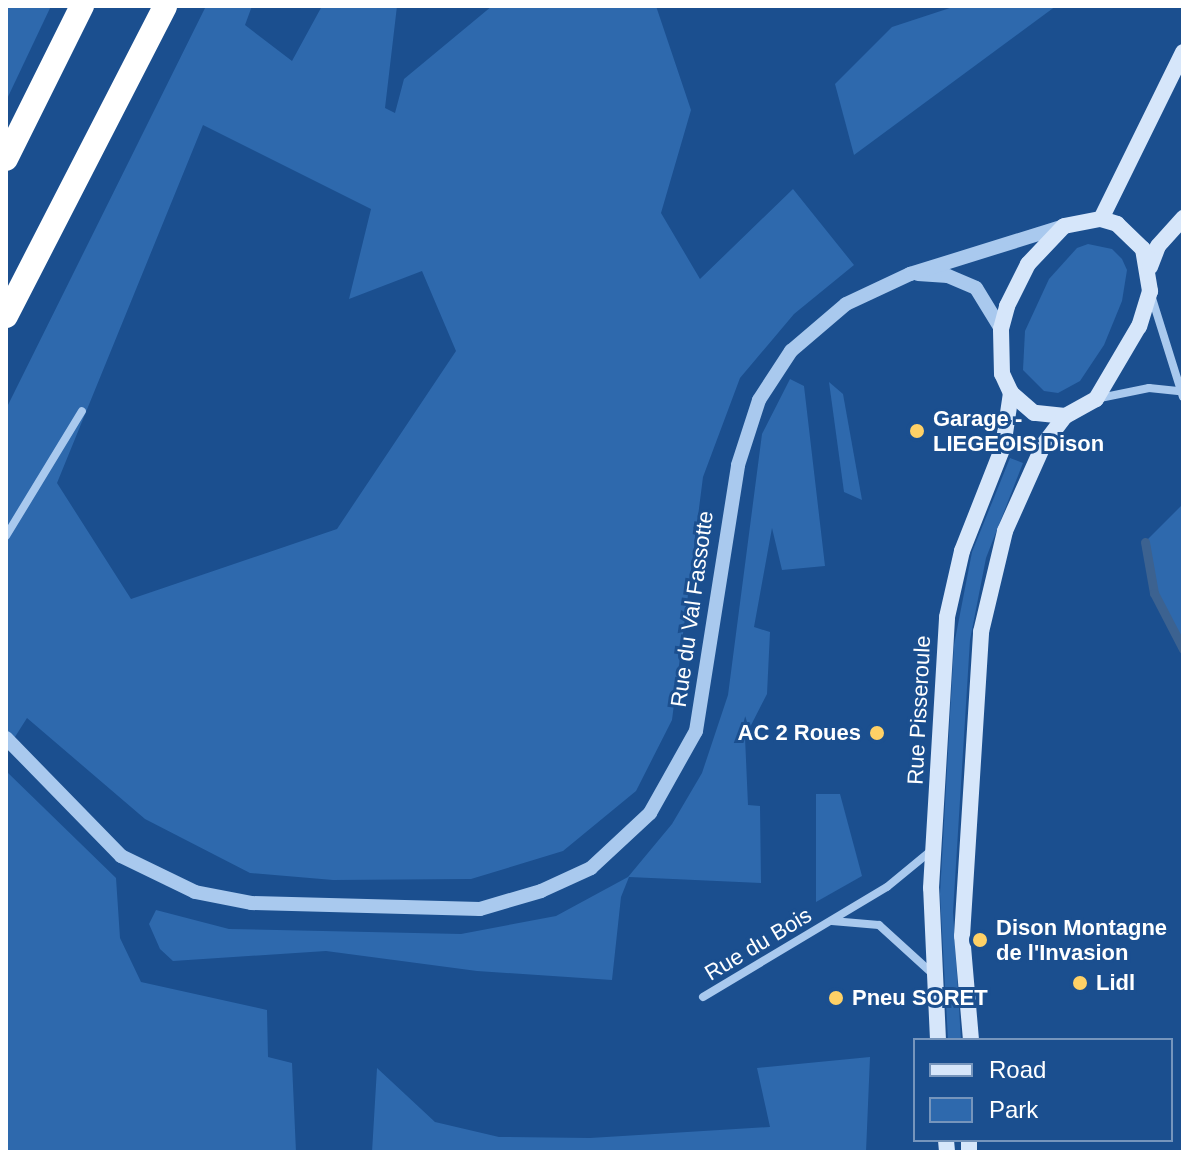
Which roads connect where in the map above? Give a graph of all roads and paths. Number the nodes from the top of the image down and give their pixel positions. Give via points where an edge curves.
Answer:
1 (82, 6) edge
2 (165, 6) edge
3 (1183, 52) edge
4 (6, 159) edge
5 (1183, 218) edge
6 (1101, 219) junction
7 (1064, 226) junction
8 (1150, 267) junction
9 (910, 274) junction
10 (1150, 291) junction
11 (6, 316) edge
12 (1001, 329) junction
13 (1011, 393) junction
14 (1180, 394) edge
15 (1096, 399) junction
16 (82, 411) dead end
17 (1065, 416) junction
18 (6, 536) edge
19 (6, 738) edge
20 (933, 850) junction
21 (831, 921) junction
22 (934, 975) junction
23 (703, 997) dead end
24 (938, 1038) edge
25 (971, 1038) edge

1 - 4 highway
2 - 11 highway
3 - 6 main road
5 - 8 main road via 1158,246
6 - 7 main road
6 - 8 main road via 1133,236
7 - 9 street, Rue du Val Fassotte
7 - 12 main road, Rue Pisseroule via 1028,264
8 - 10 main road
9 - 12 street, Rue du Val Fassotte via 948,276 976,288
9 - 19 street, Rue du Val Fassotte via 846,304 805,336 759,400 730,504 710,665 696,731 650,813 591,868 541,891 480,909 251,903 195,892 121,856
10 - 14 street
10 - 15 main road via 1127,352
12 - 13 main road, Rue Pisseroule via 999,357
13 - 17 main road via 1034,413
13 - 20 main road, Rue Pisseroule via 1003,447 962,551 947,617
14 - 15 street via 1149,388
15 - 17 main road
16 - 18 street
17 - 25 main road via 1044,444 1005,531 983,620 962,936
20 - 21 street, Rue du Bois
20 - 22 main road, Rue Pisseroule
21 - 22 street, Rue du Bois via 879,925
21 - 23 street, Rue du Bois
22 - 24 main road, Rue Pisseroule

